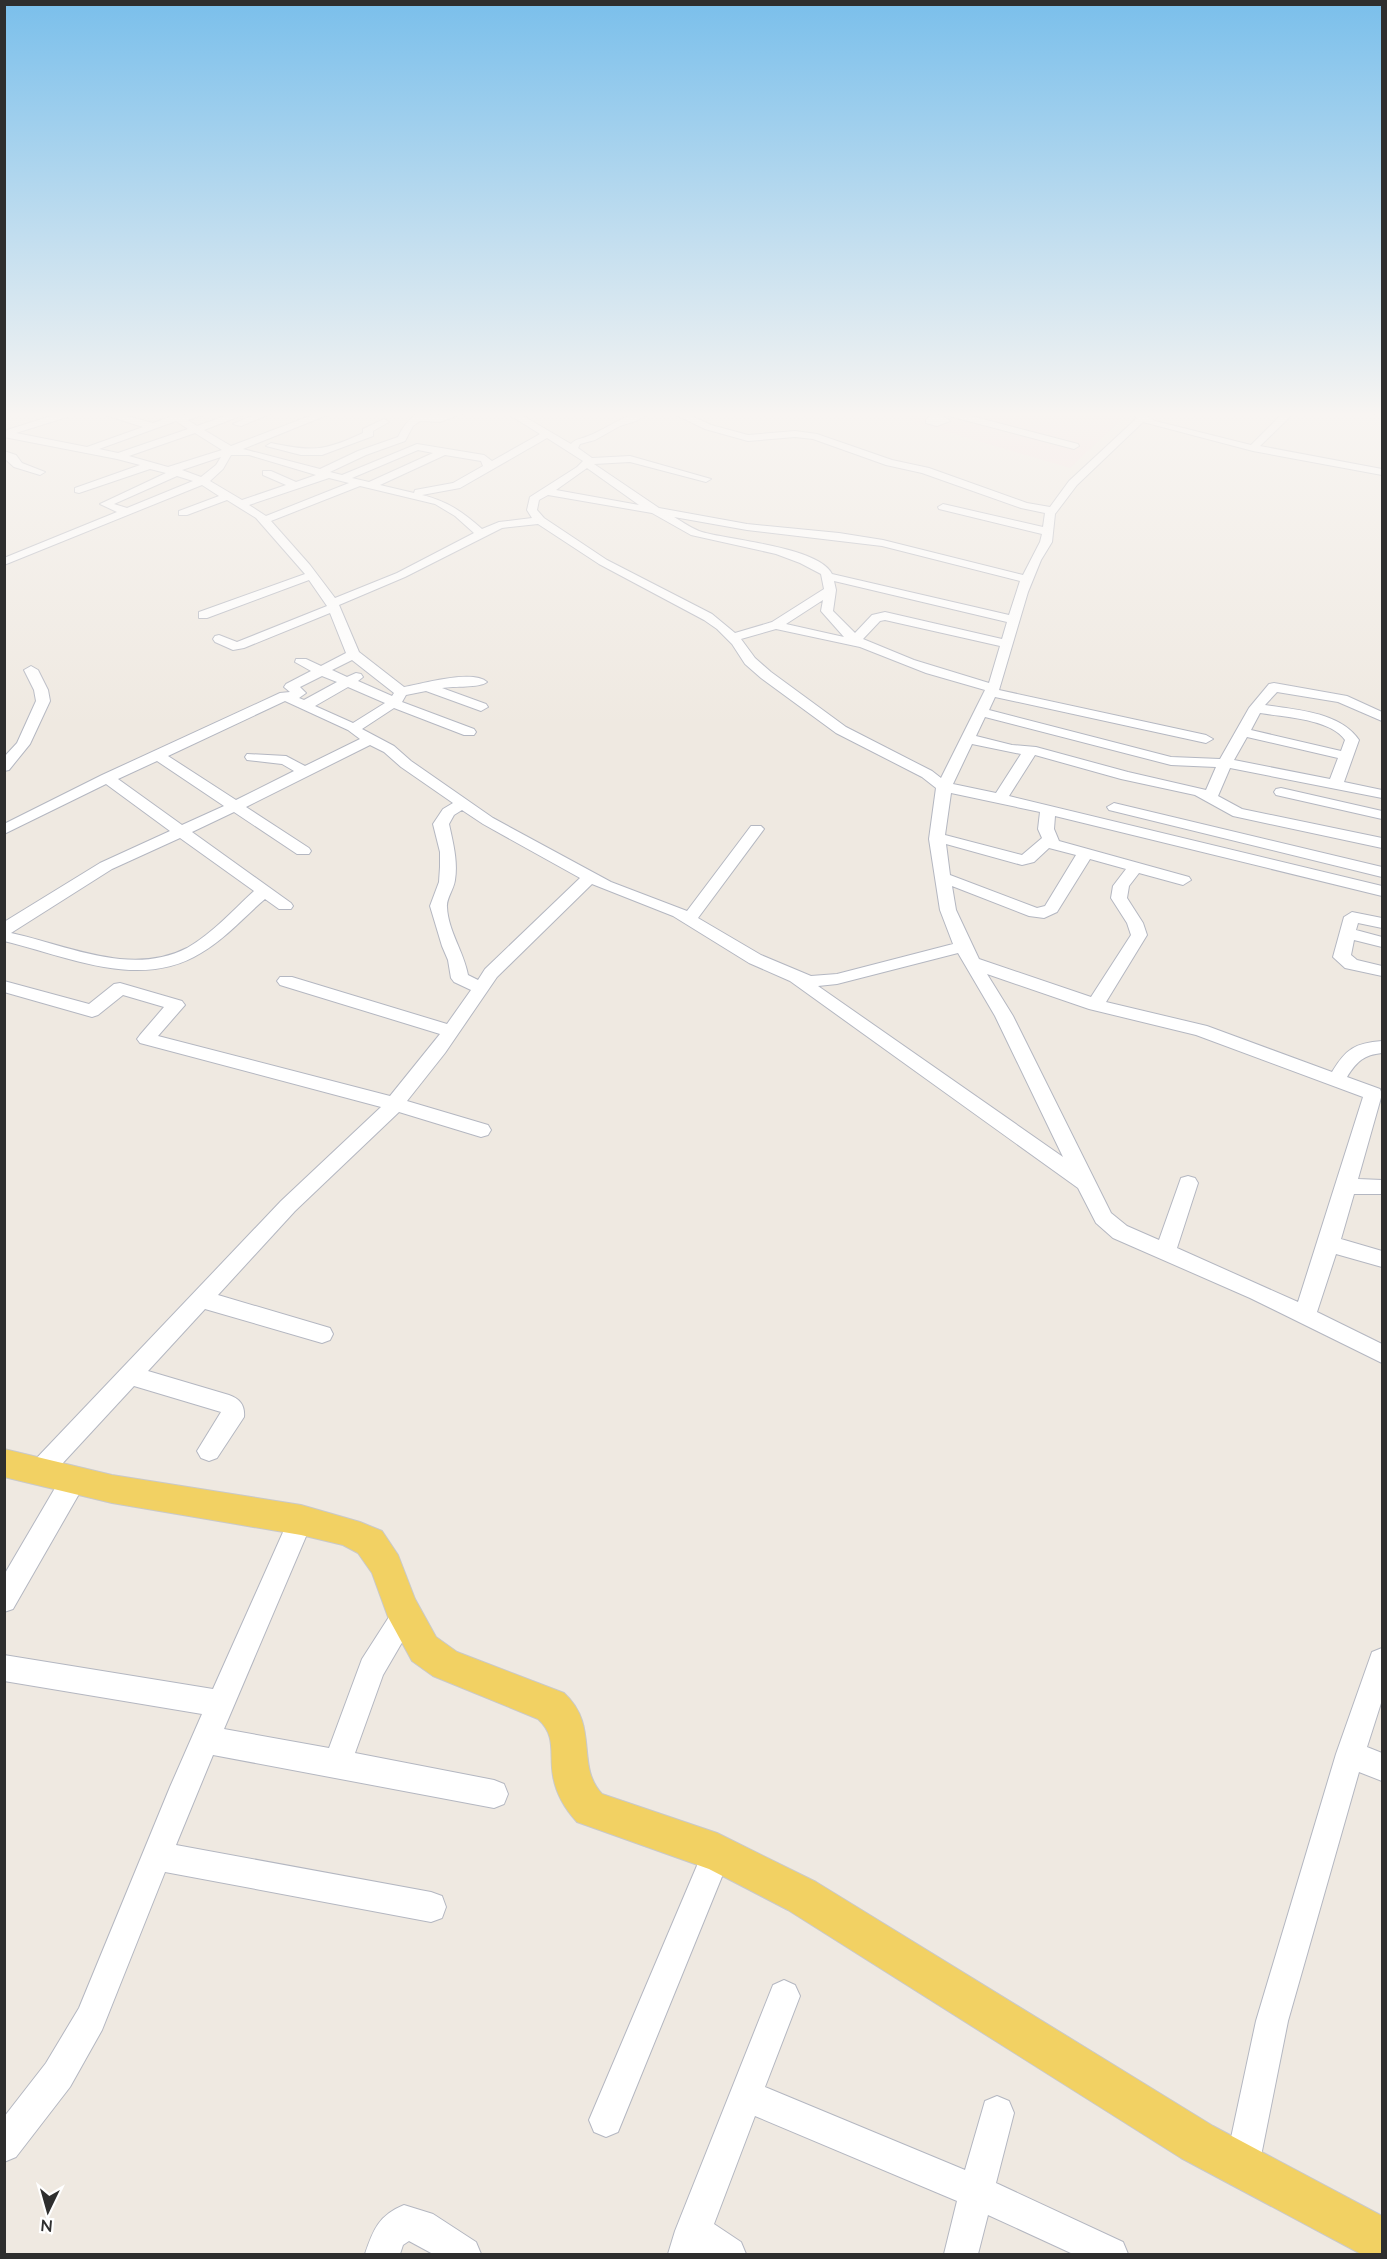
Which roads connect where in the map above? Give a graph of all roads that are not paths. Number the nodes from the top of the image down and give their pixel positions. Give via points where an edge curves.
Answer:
1 (116, 516) edge
2 (259, 516) edge
3 (274, 516) edge
4 (462, 516) edge
5 (537, 516) edge
6 (666, 516) edge
7 (685, 516) edge
8 (983, 516) edge
9 (1050, 516) edge
10 (264, 520) junction
11 (540, 520) junction
12 (1048, 532) junction
13 (481, 534) junction
14 (4, 562) edge
15 (312, 575) junction
16 (827, 576) junction
17 (1026, 579) junction
18 (830, 590) junction
19 (333, 605) junction
20 (202, 615) dead end
21 (1014, 620) junction
22 (776, 625) junction
23 (732, 638) junction
24 (219, 639) dead end
25 (861, 643) junction
26 (1007, 644) junction
27 (352, 654) junction
28 (301, 662) dead end
29 (31, 670) dead end
30 (322, 671) junction
31 (376, 673) junction
32 (480, 682) dead end
33 (354, 684) junction
34 (425, 686) junction
35 (993, 690) junction
36 (290, 698) junction
37 (396, 699) junction
38 (304, 706) junction
39 (481, 707) dead end
40 (1256, 708) junction
41 (318, 712) junction
42 (981, 712) junction
43 (1383, 717) edge
44 (354, 728) junction
45 (1158, 728) junction
46 (469, 732) dead end
47 (1242, 732) junction
48 (371, 739) junction
49 (970, 739) junction
50 (1206, 739) dead end
51 (1030, 751) junction
52 (1144, 754) junction
53 (157, 755) junction
54 (1346, 756) junction
55 (252, 757) dead end
56 (1225, 763) junction
57 (4, 767) edge
58 (305, 772) junction
59 (1288, 776) junction
60 (1382, 777) edge
61 (108, 778) junction
62 (1336, 784) junction
63 (944, 787) junction
64 (1368, 790) junction
65 (1281, 792) junction
66 (1383, 794) edge
67 (1211, 796) junction
68 (1000, 798) junction
69 (462, 804) junction
70 (234, 807) junction
71 (1114, 807) dead end
72 (1048, 810) junction
73 (1383, 815) edge
74 (1277, 820) junction
75 (756, 829) dead end
76 (4, 830) edge
77 (180, 832) junction
78 (937, 837) junction
79 (1049, 840) junction
80 (1383, 843) edge
81 (303, 851) dead end
82 (1085, 854) junction
83 (1135, 868) junction
84 (1383, 872) edge
85 (590, 877) junction
86 (942, 877) junction
87 (1183, 880) dead end
88 (264, 891) junction
89 (1383, 891) edge
90 (285, 906) dead end
91 (689, 919) junction
92 (1383, 923) edge
93 (4, 930) edge
94 (1347, 933) junction
95 (4, 936) edge
96 (1383, 942) edge
97 (967, 955) junction
98 (1383, 971) edge
99 (795, 977) junction
100 (286, 981) dead end
101 (4, 986) edge
102 (481, 988) junction
103 (1095, 1005) junction
104 (451, 1031) junction
105 (1383, 1047) edge
106 (1337, 1080) junction
107 (394, 1104) junction
108 (481, 1130) dead end
109 (1188, 1183) dead end
110 (1088, 1185) junction
111 (1347, 1186) junction
112 (1383, 1187) edge
113 (1329, 1244) junction
114 (1165, 1252) junction
115 (1383, 1259) edge
116 (200, 1299) junction
117 (1305, 1315) junction
118 (322, 1335) dead end
119 (1383, 1354) edge
120 (130, 1375) junction
121 (209, 1451) dead end
122 (39, 1471) edge
123 (301, 1520) junction
124 (4, 1600) edge
125 (405, 1615) junction
126 (1383, 1661) edge
127 (4, 1668) edge
128 (220, 1704) junction
129 (206, 1739) junction
130 (1350, 1754) junction
131 (337, 1764) junction
132 (1383, 1767) edge
133 (494, 1794) dead end
134 (717, 1852) junction
135 (156, 1856) junction
136 (431, 1907) dead end
137 (784, 1996) dead end
138 (746, 2096) junction
139 (997, 2114) dead end
140 (606, 2120) dead end
141 (4, 2145) edge
142 (1242, 2166) junction
143 (976, 2192) junction
144 (1383, 2241) edge
145 (688, 2243) edge
146 (382, 2254) edge
147 (464, 2254) edge
148 (729, 2254) edge
149 (961, 2254) edge
150 (1111, 2254) edge

1 - 14 street
2 - 10 street
3 - 10 street
4 - 13 street
5 - 11 street
6 - 16 street via 697,534 750,544 816,565
7 - 17 street via 883,543
8 - 12 street
9 - 12 street
10 - 15 street
11 - 13 street via 500,525
11 - 23 street via 603,562 708,617
12 - 17 street
13 - 19 street
15 - 19 street
15 - 20 street
16 - 18 street
16 - 21 street
17 - 21 street
18 - 22 street
18 - 25 street via 827,611 836,624
19 - 24 street via 240,645
19 - 27 street
21 - 26 street
22 - 23 street
22 - 25 street
23 - 63 street via 766,675 841,730 927,774
25 - 26 street via 876,618 885,616
25 - 35 street via 910,664
26 - 35 street
27 - 30 street
27 - 31 street
28 - 30 street
29 - 57 street via 43,701 23,744
30 - 33 street
30 - 36 street via 291,687 299,693
31 - 33 street
31 - 37 street
32 - 34 street
33 - 37 street
33 - 38 street
33 - 41 street
34 - 37 street
34 - 39 street
35 - 42 street
35 - 45 street
36 - 38 street
36 - 53 street via 285,696
37 - 44 street
37 - 46 street
38 - 41 street
40 - 43 street via 1274,687 1342,699
40 - 47 street
40 - 54 street via 1337,726 1352,740
41 - 44 street
42 - 49 street
42 - 52 street
44 - 48 street
45 - 50 street
45 - 52 street
47 - 54 street
47 - 56 street
48 - 58 street
48 - 69 street via 389,748
49 - 51 street
49 - 63 street
51 - 67 street
51 - 68 street
52 - 56 street via 1179,763
53 - 61 street
53 - 70 street
54 - 62 street
55 - 58 street via 286,760
56 - 59 street
56 - 67 street
58 - 70 street
59 - 62 street
59 - 65 street
60 - 64 street
61 - 76 street
61 - 77 street
62 - 64 street
63 - 68 street
63 - 78 street
64 - 66 street
65 - 73 street
65 - 74 street
67 - 74 street via 1228,810
68 - 72 street
69 - 85 street
69 - 102 street via 448,812 441,824 448,867 438,906 460,978
70 - 77 street
70 - 81 street
71 - 84 street
72 - 79 street
72 - 89 street
74 - 80 street
75 - 91 street
77 - 88 street
77 - 93 street via 106,866
78 - 79 street via 1022,860
78 - 86 street
79 - 82 street via 1056,846
82 - 83 street
82 - 86 street via 1051,909 1044,913 1023,910
83 - 87 street
83 - 103 street via 1119,890 1119,897 1139,934
85 - 91 street
85 - 102 street via 491,973
86 - 97 street via 948,910
88 - 90 street
88 - 95 street via 194,951 158,964 137,966 92,959
91 - 99 street via 755,959
92 - 94 street via 1352,917
94 - 96 street
94 - 98 street via 1342,957 1351,964
97 - 99 street via 837,979 811,981
97 - 103 street
97 - 110 street via 1004,1016
99 - 110 street
100 - 104 street
101 - 107 street via 92,1011 120,987 176,1005 146,1039
102 - 104 street
103 - 106 street via 1201,1030
104 - 107 street
105 - 106 street via 1358,1050
106 - 111 street via 1369,1091 1374,1097
107 - 108 street
107 - 116 street via 288,1206
109 - 114 street
110 - 114 street via 1103,1218 1120,1232
111 - 112 street
111 - 113 street
113 - 115 street
113 - 117 street
114 - 117 street
116 - 118 street
116 - 120 street
117 - 119 street
120 - 121 street via 230,1404 232,1417
120 - 122 street
122 - 123 main road via 112,1489
122 - 124 street
123 - 125 main road via 370,1542 386,1566
123 - 128 street
125 - 131 street via 372,1668
125 - 134 main road via 424,1648 445,1664 551,1706 563,1718 570,1780 580,1800 590,1809
126 - 130 street
127 - 128 street
128 - 129 street
129 - 131 street
129 - 135 street
130 - 132 street
130 - 142 street via 1272,2021
131 - 133 street
134 - 140 street
134 - 142 main road via 802,1896 1197,2142
135 - 136 street
135 - 141 street via 91,2019 58,2075
137 - 138 street
138 - 143 street
138 - 145 street
139 - 143 street
142 - 144 main road
143 - 149 street
143 - 150 street
145 - 148 street
146 - 147 street via 391,2233 404,2222 421,2226

